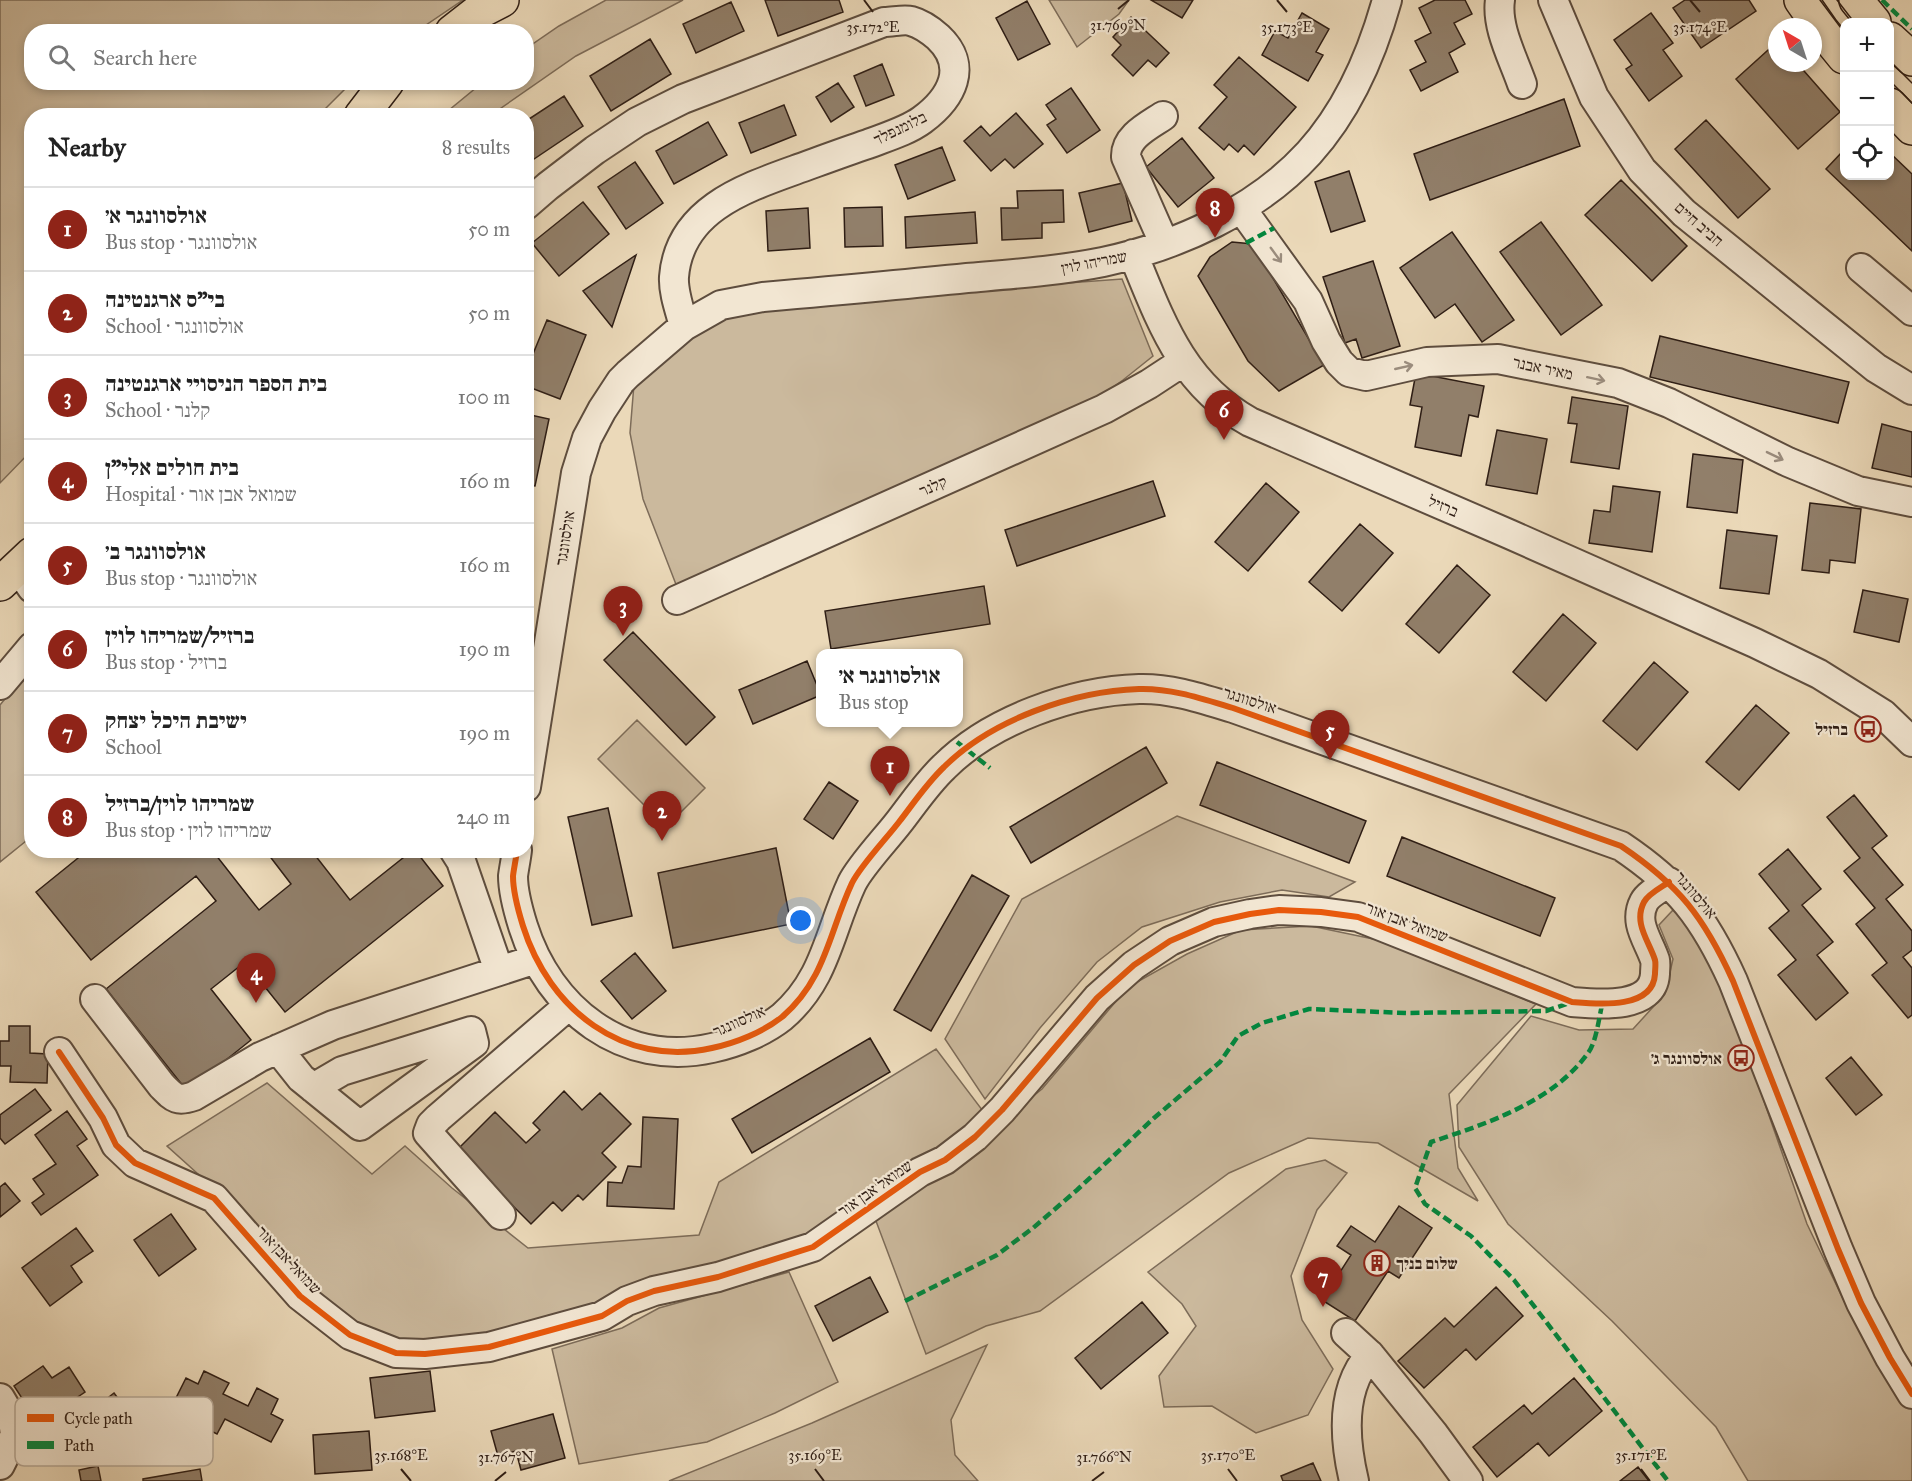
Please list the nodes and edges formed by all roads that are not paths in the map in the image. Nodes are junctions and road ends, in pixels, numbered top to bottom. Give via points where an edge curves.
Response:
1 (502, 0) edge
2 (1387, 0) edge
3 (1500, 0) edge
4 (1553, 0) edge
5 (1801, 0) edge
6 (1856, 0) edge
7 (1871, 18) edge
8 (462, 24) edge
9 (1894, 43) edge
10 (1840, 51) edge
11 (1912, 59) edge
12 (1522, 84) dead end
13 (381, 90) edge
14 (367, 108) edge
15 (1894, 109) edge
16 (1163, 116) dead end
17 (1912, 128) edge
18 (534, 198) edge
19 (1241, 208) junction
20 (1164, 243) junction
21 (1133, 254) junction
22 (1861, 268) dead end
23 (1912, 311) edge
24 (684, 326) junction
25 (1184, 361) junction
26 (1912, 390) edge
27 (1912, 502) edge
28 (677, 600) dead end
29 (24, 656) edge
30 (0, 685) edge
31 (534, 734) edge
32 (1912, 742) edge
33 (458, 858) edge
34 (516, 858) edge
35 (1669, 882) junction
36 (536, 959) junction
37 (500, 971) junction
38 (95, 999) dead end
39 (568, 1006) junction
40 (278, 1049) junction
41 (59, 1053) dead end
42 (314, 1088) junction
43 (501, 1215) dead end
44 (1346, 1334) dead end
45 (1370, 1355) junction
46 (1912, 1394) edge
47 (0, 1398) edge
48 (0, 1464) edge
49 (1354, 1481) edge
50 (1468, 1481) edge

1 - 8 main road
2 - 19 street, שמריהו לוין via 1358,78 1333,122 1284,177
3 - 12 street via 1500,22
4 - 26 street, חביב חיים via 1594,98 1642,170 1693,221 1876,368
5 - 10 main road
6 - 7 main road
9 - 11 main road
13 - 14 main road
15 - 17 main road
16 - 20 street via 1132,139 1126,157
18 - 24 street, בלומנפלד via 637,122 683,99 884,22 909,20 929,28 947,45 956,64 952,84 940,105 920,122 756,184 705,214 677,254 673,279
19 - 20 street, שמריהו לוין
19 -> 27 street, מאיר אבנר via 1308,302 1326,341 1349,372 1366,376 1427,362 1498,359 1618,383 1858,491
20 - 21 street, שמריהו לוין
21 - 24 street, שמריהו לוין via 1062,269 763,297 721,305
21 - 25 street, ברזיל via 1163,327
22 - 23 street
24 - 31 street, אולסוונגר via 621,381 587,438 576,473
25 - 28 street, קלנר via 1104,409
25 - 32 street, ברזיל via 1230,411 1250,422 1809,669 1883,714
29 - 30 street
33 - 37 street
34 - 36 street, אולסוונגר via 513,876 517,907
35 - 39 street, אולסוונגר via 1621,846 1233,708 1179,693 1140,688 1051,705 1005,724 972,743 944,766 853,881 822,964 802,994 781,1017 758,1032 694,1052 663,1051 628,1044 597,1028
35 - 41 street, שמואל אבן אור via 1644,900 1640,917 1656,962 1655,983 1644,995 1602,1005 1572,1002 1358,917 1279,910 1214,922 1170,941 1134,965 1097,998 975,1137 813,1247 654,1291 602,1316 489,1347 425,1354 396,1353 350,1335 300,1296 214,1198 135,1163 116,1145 103,1118
35 - 46 street, אולסוונגר via 1716,943 1861,1303
36 - 37 street
36 - 39 street, אולסוונגר
37 - 40 street via 333,1024
38 - 40 street via 162,1086 173,1097 183,1100
39 - 43 street via 438,1118 428,1133
40 - 42 street
42 - 42 street via 360,1126 474,1043 471,1031 342,1071
44 - 45 street
45 - 49 street via 1351,1389 1346,1428
45 - 50 street
47 - 48 street via 13,1420 15,1435

